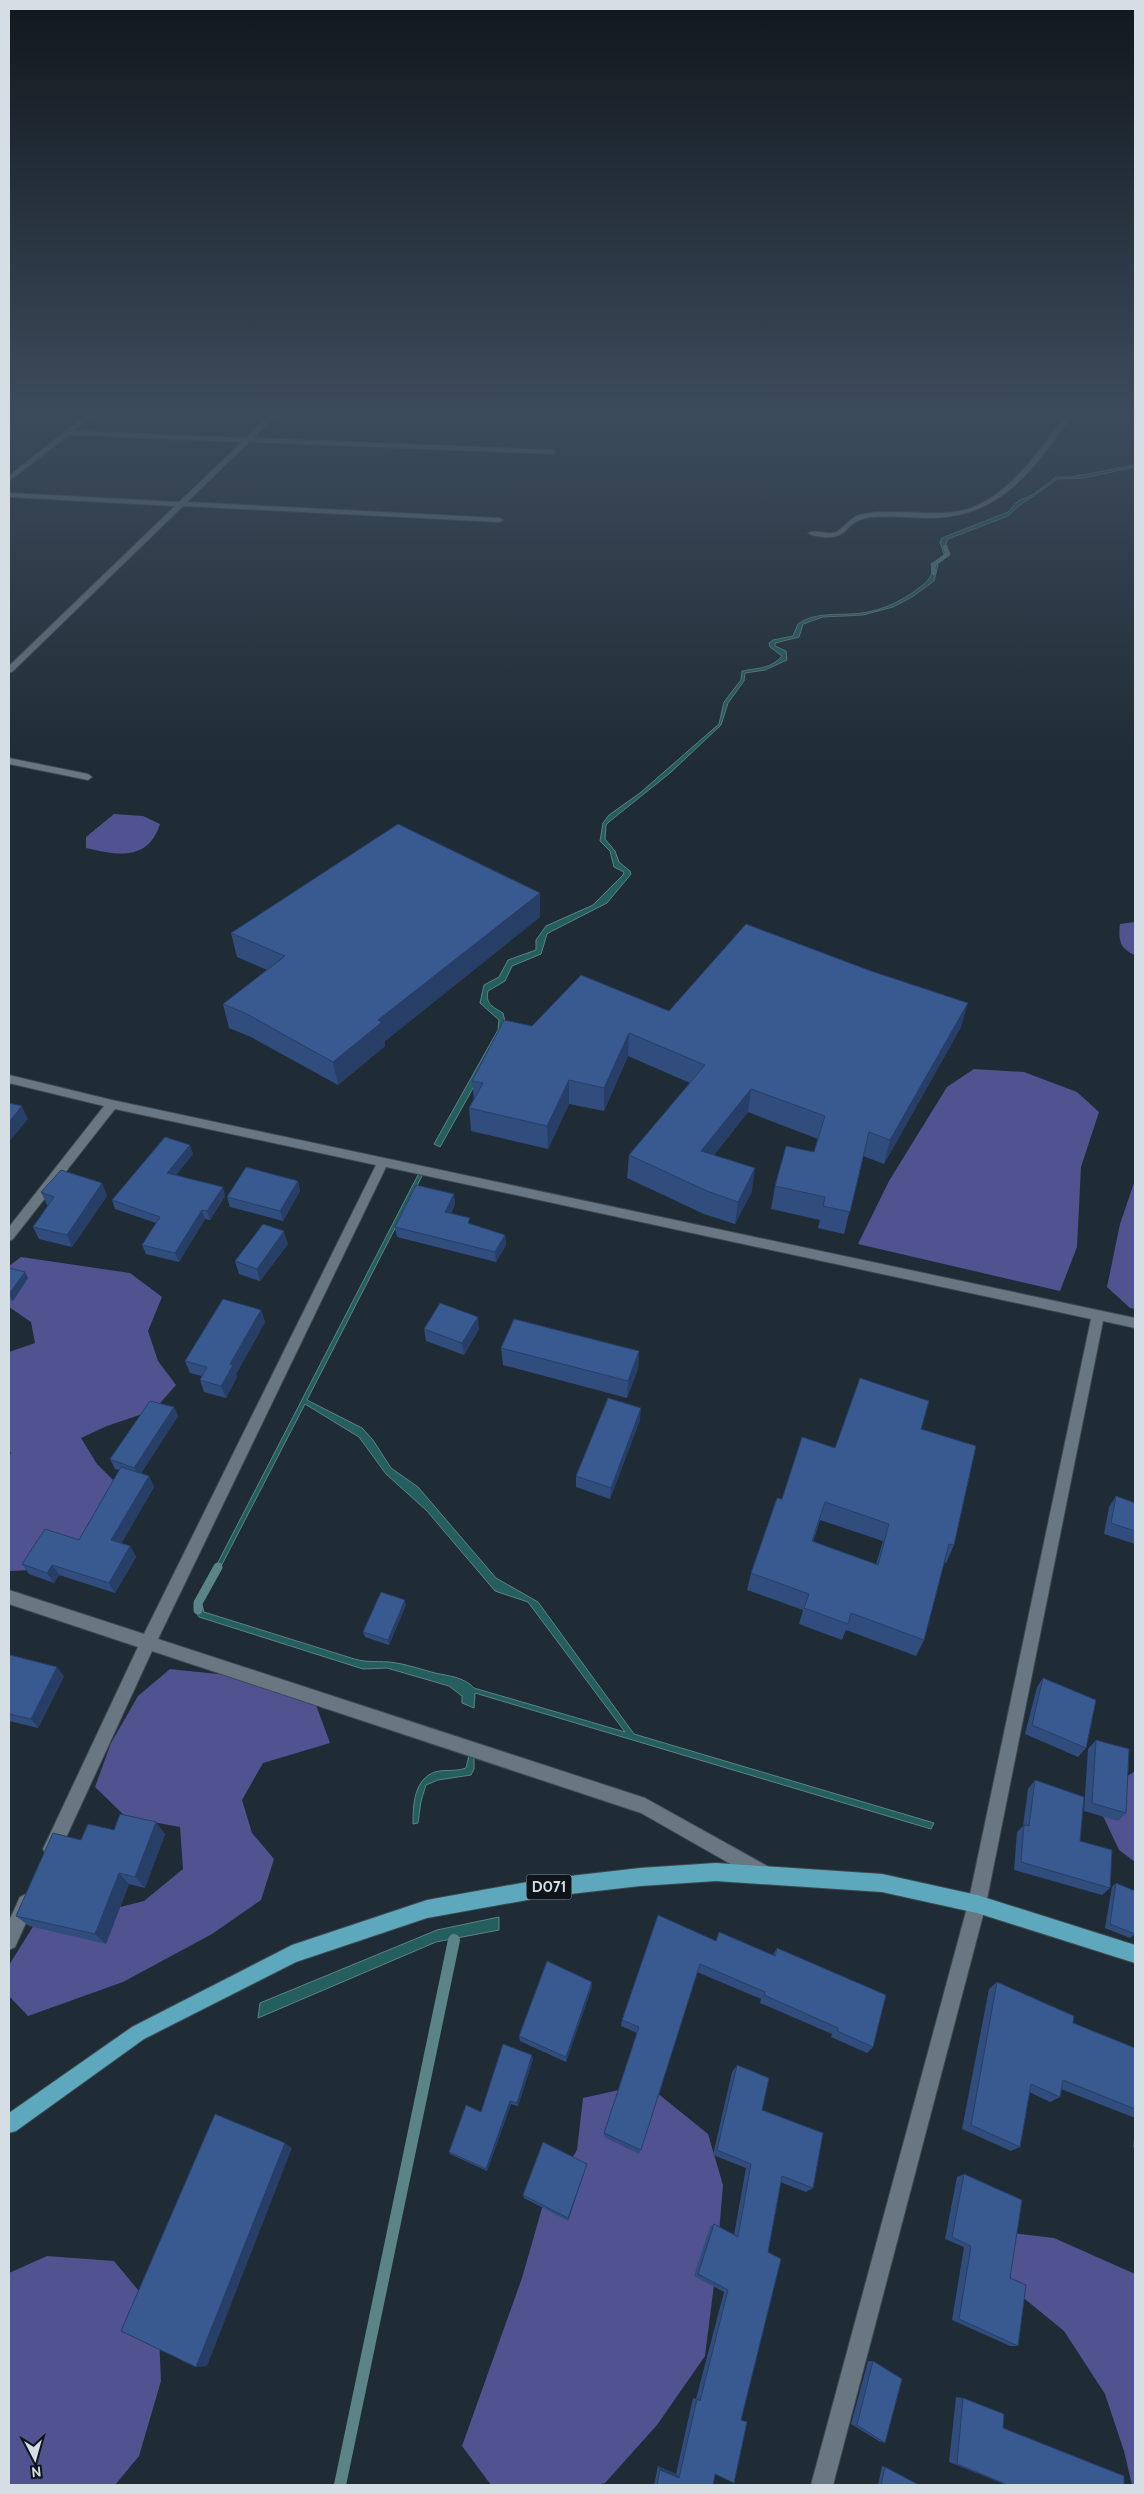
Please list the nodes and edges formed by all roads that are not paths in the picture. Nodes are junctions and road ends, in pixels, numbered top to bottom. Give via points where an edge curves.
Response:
1 (153, 532) edge
2 (843, 532) edge
3 (812, 533) dead end
4 (9, 670) edge
5 (9, 761) edge
6 (88, 777) dead end
7 (9, 1079) edge
8 (112, 1104) junction
9 (383, 1162) junction
10 (9, 1236) edge
11 (1098, 1315) junction
12 (1135, 1322) edge
13 (9, 1596) edge
14 (148, 1643) junction
15 (47, 1859) edge
16 (765, 1874) junction
17 (34, 1886) edge
18 (977, 1904) junction
19 (9, 1941) edge
20 (1135, 1954) edge
21 (9, 2124) edge
22 (822, 2485) edge

1 - 4 street
2 - 3 street via 836,536
5 - 6 street
7 - 8 street
8 - 9 street
8 - 10 street
9 - 11 street
9 - 14 street
11 - 12 street
11 - 18 street
13 - 14 street
14 - 15 street
14 - 16 street via 645,1806
16 - 18 main road, D071 via 882,1883
16 - 21 main road, D071 via 716,1872 640,1877 544,1888 427,1909 292,1954 138,2032
17 - 19 street
18 - 20 main road, D071
18 - 22 street

